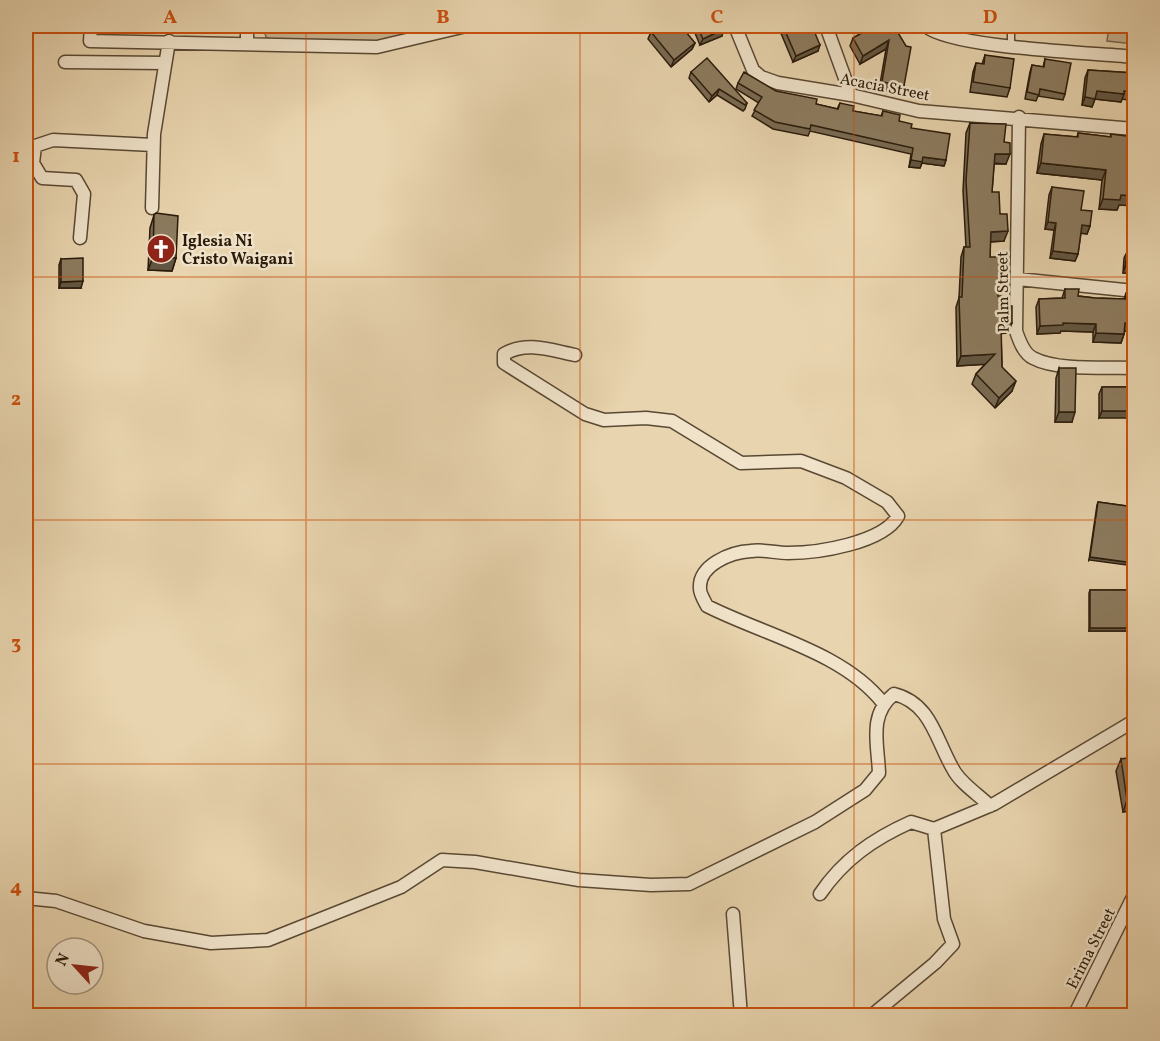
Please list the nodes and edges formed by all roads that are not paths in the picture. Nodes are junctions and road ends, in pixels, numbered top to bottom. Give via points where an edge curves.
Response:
1 (91, 26) edge
2 (247, 26) edge
3 (466, 26) edge
4 (735, 26) edge
5 (826, 26) edge
6 (926, 26) edge
7 (1011, 26) edge
8 (169, 41) junction
9 (247, 42) junction
10 (1011, 46) junction
11 (1134, 57) edge
12 (65, 62) dead end
13 (165, 63) junction
14 (851, 95) junction
15 (1019, 117) junction
16 (1134, 129) edge
17 (153, 145) junction
18 (152, 208) dead end
19 (80, 238) dead end
20 (1018, 279) junction
21 (1134, 291) edge
22 (575, 355) dead end
23 (1134, 368) edge
24 (883, 703) junction
25 (1134, 721) edge
26 (990, 806) junction
27 (934, 829) junction
28 (820, 894) dead end
29 (1134, 895) edge
30 (26, 898) edge
31 (733, 914) dead end
32 (741, 1016) edge
33 (871, 1016) edge
34 (1074, 1016) edge

1 - 8 street via 90,41
2 - 9 street
3 - 9 street via 377,46 268,46
4 - 14 street, Acacia Street via 753,70 761,77
5 - 14 street
6 - 10 street via 949,36
7 - 10 lane
8 - 9 street
8 - 13 street
10 - 11 street
12 - 13 street
13 - 17 street
14 - 15 street, Acacia Street via 919,111
15 - 16 street, Acacia Street
15 - 20 street, Palm Street
17 - 18 street
17 - 19 street via 53,140 35,146 33,163 42,178 76,180 84,194
20 - 21 street
20 - 23 street, Palm Street via 1016,331 1031,358 1050,364
22 - 24 street via 517,347 504,354 504,363 585,414 604,420 672,421 741,463 801,461 846,478 887,502 898,516 892,526 860,541 816,551 750,550 714,562 704,575 700,590 707,606 801,646 868,683
24 - 26 street via 894,694 909,698 937,733 954,771
24 - 30 street via 876,717 879,773 865,790 815,822 689,884 579,880 441,860 401,887 268,940 211,943 144,932 56,901
25 - 26 street
26 - 27 street
27 - 28 street via 911,822 886,833 851,856
27 - 33 street via 944,919 953,944
29 - 34 street, Erima Street
31 - 32 street

